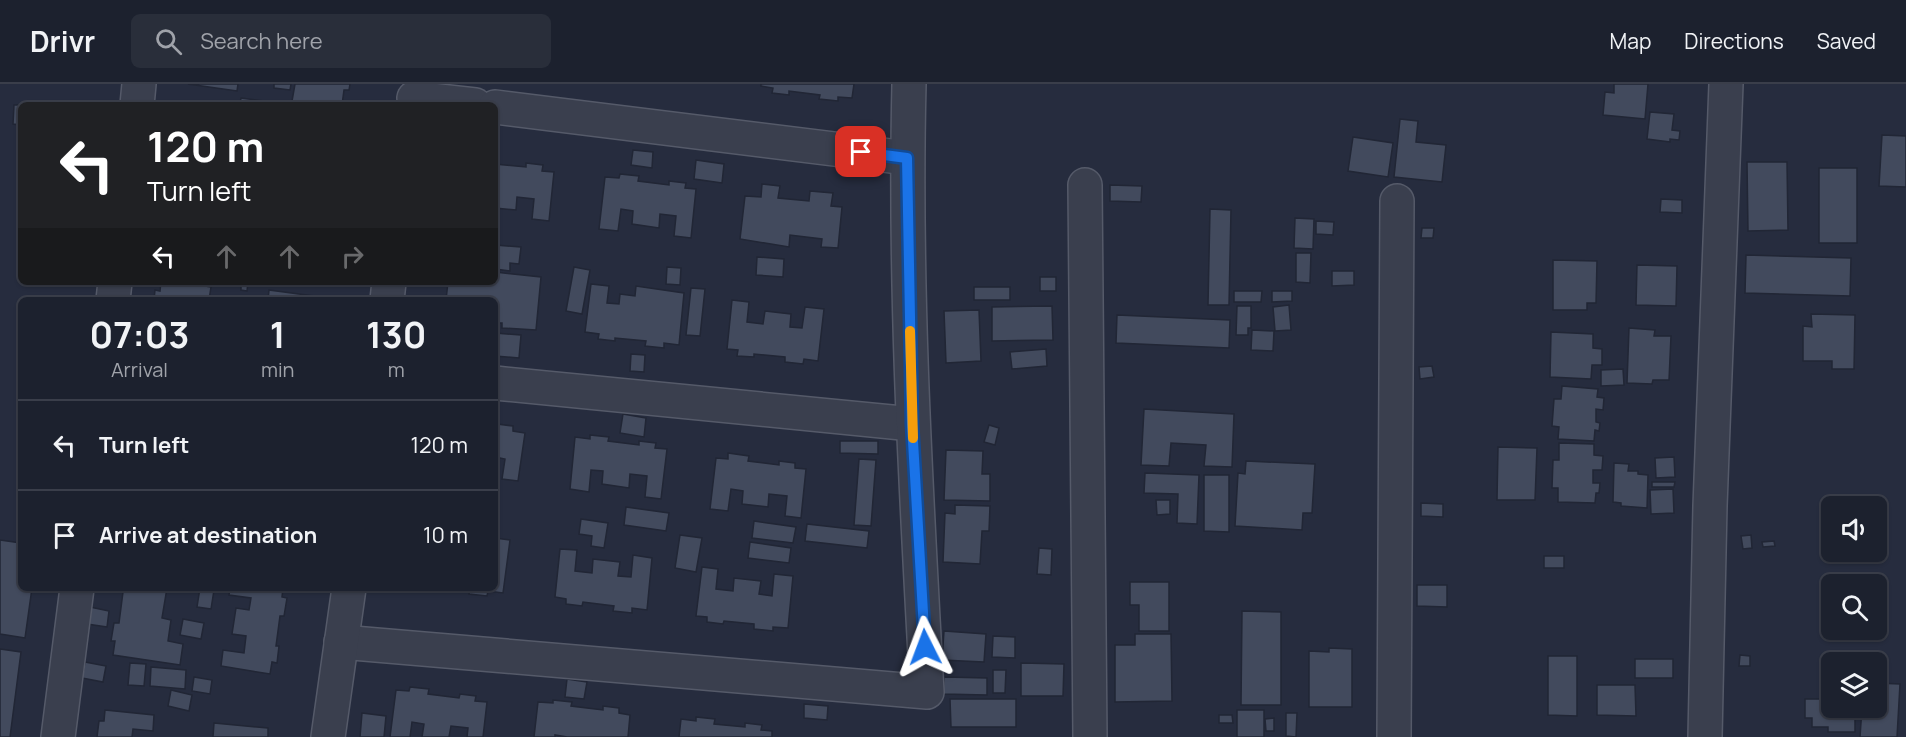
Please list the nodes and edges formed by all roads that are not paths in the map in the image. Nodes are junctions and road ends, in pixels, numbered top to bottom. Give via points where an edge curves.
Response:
1 (139, 84) edge
2 (909, 84) edge
3 (1726, 84) edge
4 (415, 96) edge
5 (137, 102) edge
6 (455, 102) edge
7 (498, 107) edge
8 (907, 158) junction
9 (1085, 185) dead end
10 (1397, 201) dead end
11 (498, 383) edge
12 (912, 424) junction
13 (77, 591) edge
14 (349, 591) edge
15 (341, 642) junction
16 (58, 737) edge
17 (328, 737) edge
18 (1090, 737) edge
19 (1394, 737) edge
20 (1705, 737) edge

1 - 5 street
2 - 8 street
3 - 20 street
4 - 6 street
7 - 8 street
8 - 12 street
9 - 18 street
10 - 19 street
11 - 12 street
12 - 15 street via 927,692
13 - 16 street
14 - 15 street
15 - 17 street

